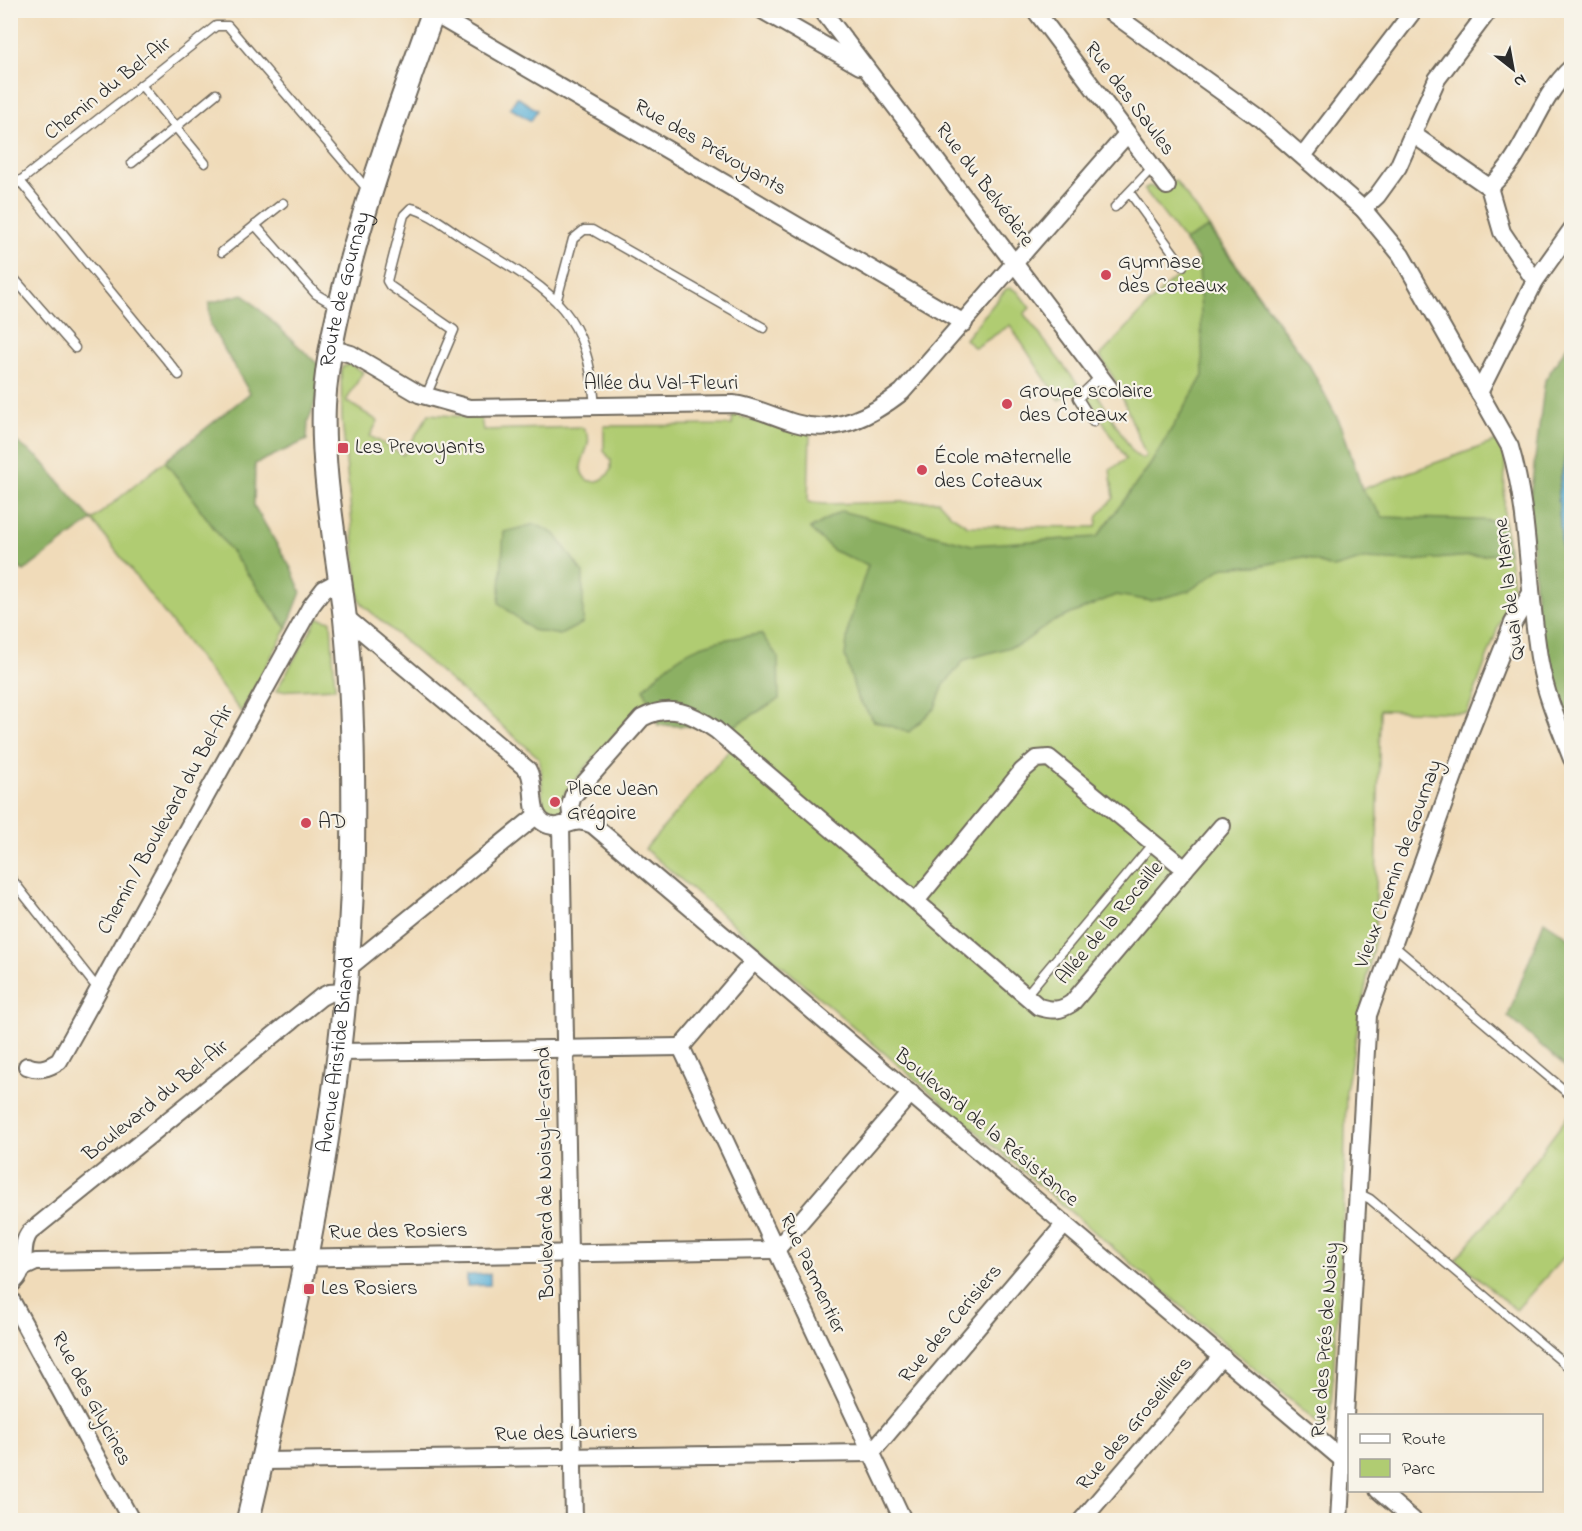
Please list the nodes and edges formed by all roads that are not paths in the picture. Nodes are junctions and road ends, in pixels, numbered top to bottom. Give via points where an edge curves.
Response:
1 (762, 10) edge
2 (822, 10) edge
3 (1035, 10) edge
4 (1108, 10) edge
5 (1414, 10) edge
6 (1489, 10) edge
7 (433, 12) edge
8 (1572, 67) edge
9 (866, 69) junction
10 (141, 85) junction
11 (216, 94) dead end
12 (176, 127) junction
13 (1127, 134) junction
14 (1414, 135) junction
15 (1303, 156) junction
16 (132, 163) dead end
17 (205, 164) dead end
18 (1152, 168) junction
19 (21, 181) junction
20 (1167, 186) dead end
21 (1489, 187) junction
22 (10, 189) edge
23 (370, 192) junction
24 (1130, 193) junction
25 (283, 203) dead end
26 (1115, 207) dead end
27 (1363, 209) junction
28 (255, 225) junction
29 (1572, 229) edge
30 (222, 252) dead end
31 (1015, 263) junction
32 (1183, 266) dead end
33 (10, 274) edge
34 (1534, 280) junction
35 (557, 299) junction
36 (339, 307) junction
37 (964, 323) junction
38 (764, 328) dead end
39 (75, 348) dead end
40 (330, 348) junction
41 (179, 375) dead end
42 (1105, 382) joint
43 (1479, 393) junction
44 (426, 396) junction
45 (595, 406) junction
46 (1093, 422) dead end
47 (339, 581) junction
48 (1531, 593) junction
49 (344, 616) junction
50 (1572, 759) edge
51 (537, 815) junction
52 (567, 823) junction
53 (1222, 826) dead end
54 (1153, 843) junction
55 (1185, 869) junction
56 (10, 877) edge
57 (916, 901) junction
58 (1394, 946) junction
59 (754, 961) junction
60 (347, 969) junction
61 (98, 989) junction
62 (345, 992) junction
63 (1026, 995) junction
64 (681, 1047) junction
65 (567, 1050) junction
66 (340, 1052) junction
67 (27, 1066) dead end
68 (911, 1093) junction
69 (1570, 1095) edge
70 (1359, 1161) joint
71 (1358, 1193) junction
72 (1065, 1224) junction
73 (776, 1250) junction
74 (570, 1252) junction
75 (305, 1256) junction
76 (23, 1268) junction
77 (10, 1285) edge
78 (10, 1298) edge
79 (1222, 1356) junction
80 (1572, 1370) edge
81 (1348, 1414) edge
82 (1348, 1418) edge
83 (871, 1453) junction
84 (573, 1456) junction
85 (262, 1461) junction
86 (1346, 1463) edge
87 (1379, 1492) edge
88 (131, 1521) edge
89 (248, 1521) edge
90 (574, 1521) edge
91 (903, 1521) edge
92 (1082, 1521) edge
93 (1339, 1521) edge
94 (1413, 1521) edge

1 - 9 street
2 - 9 street, Rue du Belvédère
3 - 13 street, Rue des Saules
4 - 15 street, Quai de la Marne via 1257,117
5 - 15 street
6 - 14 street via 1437,79
7 - 23 street, Route de Gournay
7 - 37 street, Rue des Prévoyants
8 - 21 street via 1545,99 1504,174
9 - 31 street, Rue du Belvédère
10 - 12 lane
10 - 19 lane, Chemin du Bel-Air
10 - 23 lane, Chemin du Bel-Air via 216,26 228,26
11 - 12 lane
12 - 16 lane
12 - 17 lane
13 - 18 street, Rue des Saules
13 - 31 street, Allée du Val-Fleuri
14 - 21 street
14 - 27 street via 1398,167
15 - 27 street, Quai de la Marne
18 - 20 street, Rue des Saules
18 - 24 lane
19 - 22 lane, Chemin du Bel-Air
19 - 41 lane
21 - 34 street via 1502,232
23 - 36 street, Route de Gournay
24 - 26 lane
24 - 32 lane
25 - 28 lane
27 - 43 street, Quai de la Marne via 1401,255
28 - 30 lane
28 - 36 lane via 315,294
29 - 34 street
31 - 37 street, Allée du Val-Fleuri
31 - 42 street, Rue du Belvédère
33 - 39 lane
34 - 43 street
35 - 38 lane via 573,239 584,230 592,230
35 - 44 lane via 415,209 406,211 387,281 454,330
35 - 45 lane via 585,346
36 - 40 street, Route de Gournay
37 - 45 street, Allée du Val-Fleuri via 902,392 874,412 843,424 810,426 734,404
40 - 44 street, Allée du Val-Fleuri via 351,354
40 - 47 street, Route de Gournay via 324,443
42 - 46 lane via 1078,398
43 - 48 street, Quai de la Marne via 1510,447 1522,498
44 - 45 street, Allée du Val-Fleuri via 486,410
47 - 49 street, Avenue Aristide Briand
47 - 61 street, Chemin / Boulevard du Bel-Air via 324,589 311,606
48 - 50 street, Quai de la Marne via 1541,665
48 - 58 street, Vieux Chemin de Gournay via 1513,623 1470,731
49 - 51 street via 528,770 533,778
49 - 60 street, Avenue Aristide Briand via 353,850
51 - 52 street via 546,824
51 - 60 street
52 - 57 street, Allée de la Rocaille via 573,796 642,718 655,711 676,710 694,715 716,730
52 - 59 street, Boulevard de la Résistance via 579,820 592,825
52 - 65 street, Boulevard de Noisy-le-Grand
53 - 55 street
54 - 55 street, Allée de la Rocaille
54 - 57 street, Allée de la Rocaille via 1049,759 1036,759
54 - 63 lane
55 - 63 street, Allée de la Rocaille via 1072,1003 1052,1011
56 - 61 lane
57 - 63 street, Allée de la Rocaille
58 - 69 lane
58 - 70 street, Vieux Chemin de Gournay via 1368,1015
59 - 64 street
59 - 68 street, Boulevard de la Résistance
60 - 62 street, Avenue Aristide Briand
61 - 67 street, Chemin / Boulevard du Bel-Air via 59,1061 46,1068
62 - 66 street, Avenue Aristide Briand
62 - 76 street, Boulevard du Bel-Air via 321,997 30,1232
64 - 65 street
64 - 73 street, Rue Parmentier
65 - 66 street
65 - 74 street, Boulevard de Noisy-le-Grand
66 - 75 street, Avenue Aristide Briand
68 - 72 street, Boulevard de la Résistance
68 - 73 street
70 - 71 street, Rue des Prés de Noisy
71 - 80 lane via 1370,1199
71 - 81 street, Rue des Prés de Noisy
72 - 79 street, Boulevard de la Résistance
72 - 83 street, Rue des Cerisiers
73 - 74 street, Rue des Rosiers
73 - 83 street, Rue Parmentier
74 - 75 street, Rue des Rosiers
74 - 84 street, Boulevard de Noisy-le-Grand
75 - 76 street, Rue des Rosiers via 36,1262
75 - 85 street, Avenue Aristide Briand
76 - 77 street
78 - 88 street, Rue des Glycines
79 - 86 street, Boulevard de la Résistance
79 - 92 street, Rue des Groseilliers
82 - 86 street, Rue des Prés de Noisy
83 - 84 street, Rue des Lauriers
83 - 91 street, Rue Parmentier
84 - 85 street, Rue des Lauriers
84 - 90 street, Boulevard de Noisy-le-Grand
85 - 89 street, Avenue Aristide Briand
86 - 93 street, Rue des Prés de Noisy
87 - 94 street

